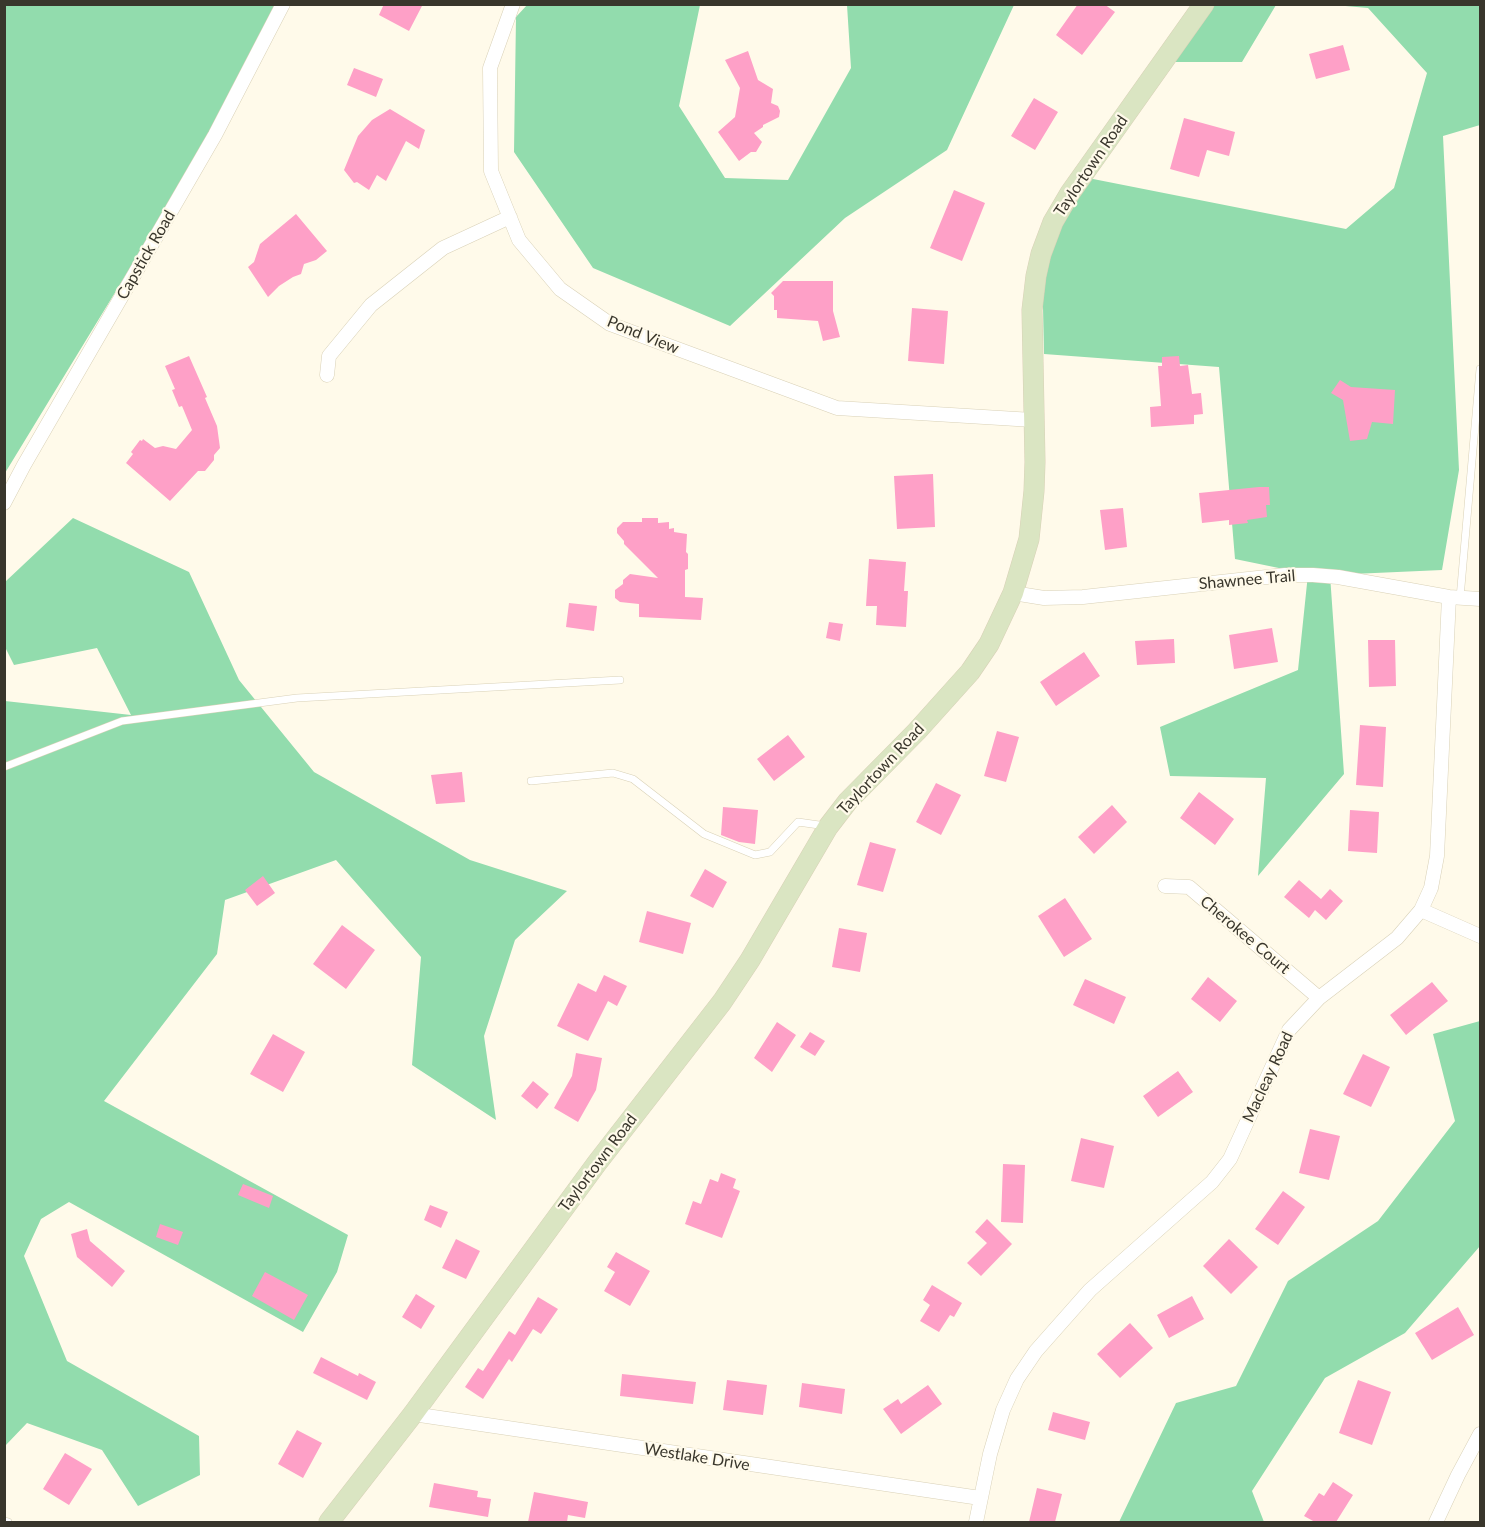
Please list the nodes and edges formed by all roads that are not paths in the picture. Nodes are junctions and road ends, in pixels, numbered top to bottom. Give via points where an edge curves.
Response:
1 (283, 4) edge
2 (513, 4) edge
3 (1204, 4) edge
4 (510, 217) junction
5 (1480, 369) edge
6 (327, 375) dead end
7 (1033, 420) junction
8 (4, 503) edge
9 (1013, 593) junction
10 (1455, 597) junction
11 (1480, 599) edge
12 (620, 680) dead end
13 (4, 767) edge
14 (531, 781) dead end
15 (828, 827) junction
16 (1165, 886) dead end
17 (1422, 910) junction
18 (1480, 936) edge
19 (1319, 998) junction
20 (413, 1414) junction
21 (1480, 1434) edge
22 (980, 1498) junction
23 (329, 1522) edge
24 (976, 1522) edge
25 (1436, 1522) edge

1 - 8 street, Capstick Road via 215,135
2 - 4 street, Pond View via 490,68 491,171
3 - 7 street, Taylortown Road via 1053,222 1041,254 1032,310
4 - 6 street via 442,248 371,305 329,356
4 - 7 street, Pond View via 519,240 560,289 610,324 837,408
5 - 10 lane
7 - 9 street, Taylortown Road via 1031,522
9 - 10 street, Shawnee Trail via 1044,598 1083,597 1313,575
9 - 15 street, Taylortown Road via 989,644 970,672
10 - 11 street, Shawnee Trail
10 - 17 street, Macleay Road via 1437,856
12 - 13 lane via 297,698 122,721
14 - 15 lane via 613,773 633,779 704,834 755,855 770,852 798,822
15 - 20 street, Taylortown Road via 722,1002 597,1163
16 - 19 street, Cherokee Court via 1189,887
17 - 18 street
17 - 19 street, Macleay Road via 1390,944
19 - 22 street, Macleay Road via 1289,1030 1222,1171 1090,1290 1036,1351 1017,1379 1003,1410
20 - 22 street, Westlake Drive
20 - 23 street, Taylortown Road
21 - 25 street
22 - 24 street, Macleay Road

